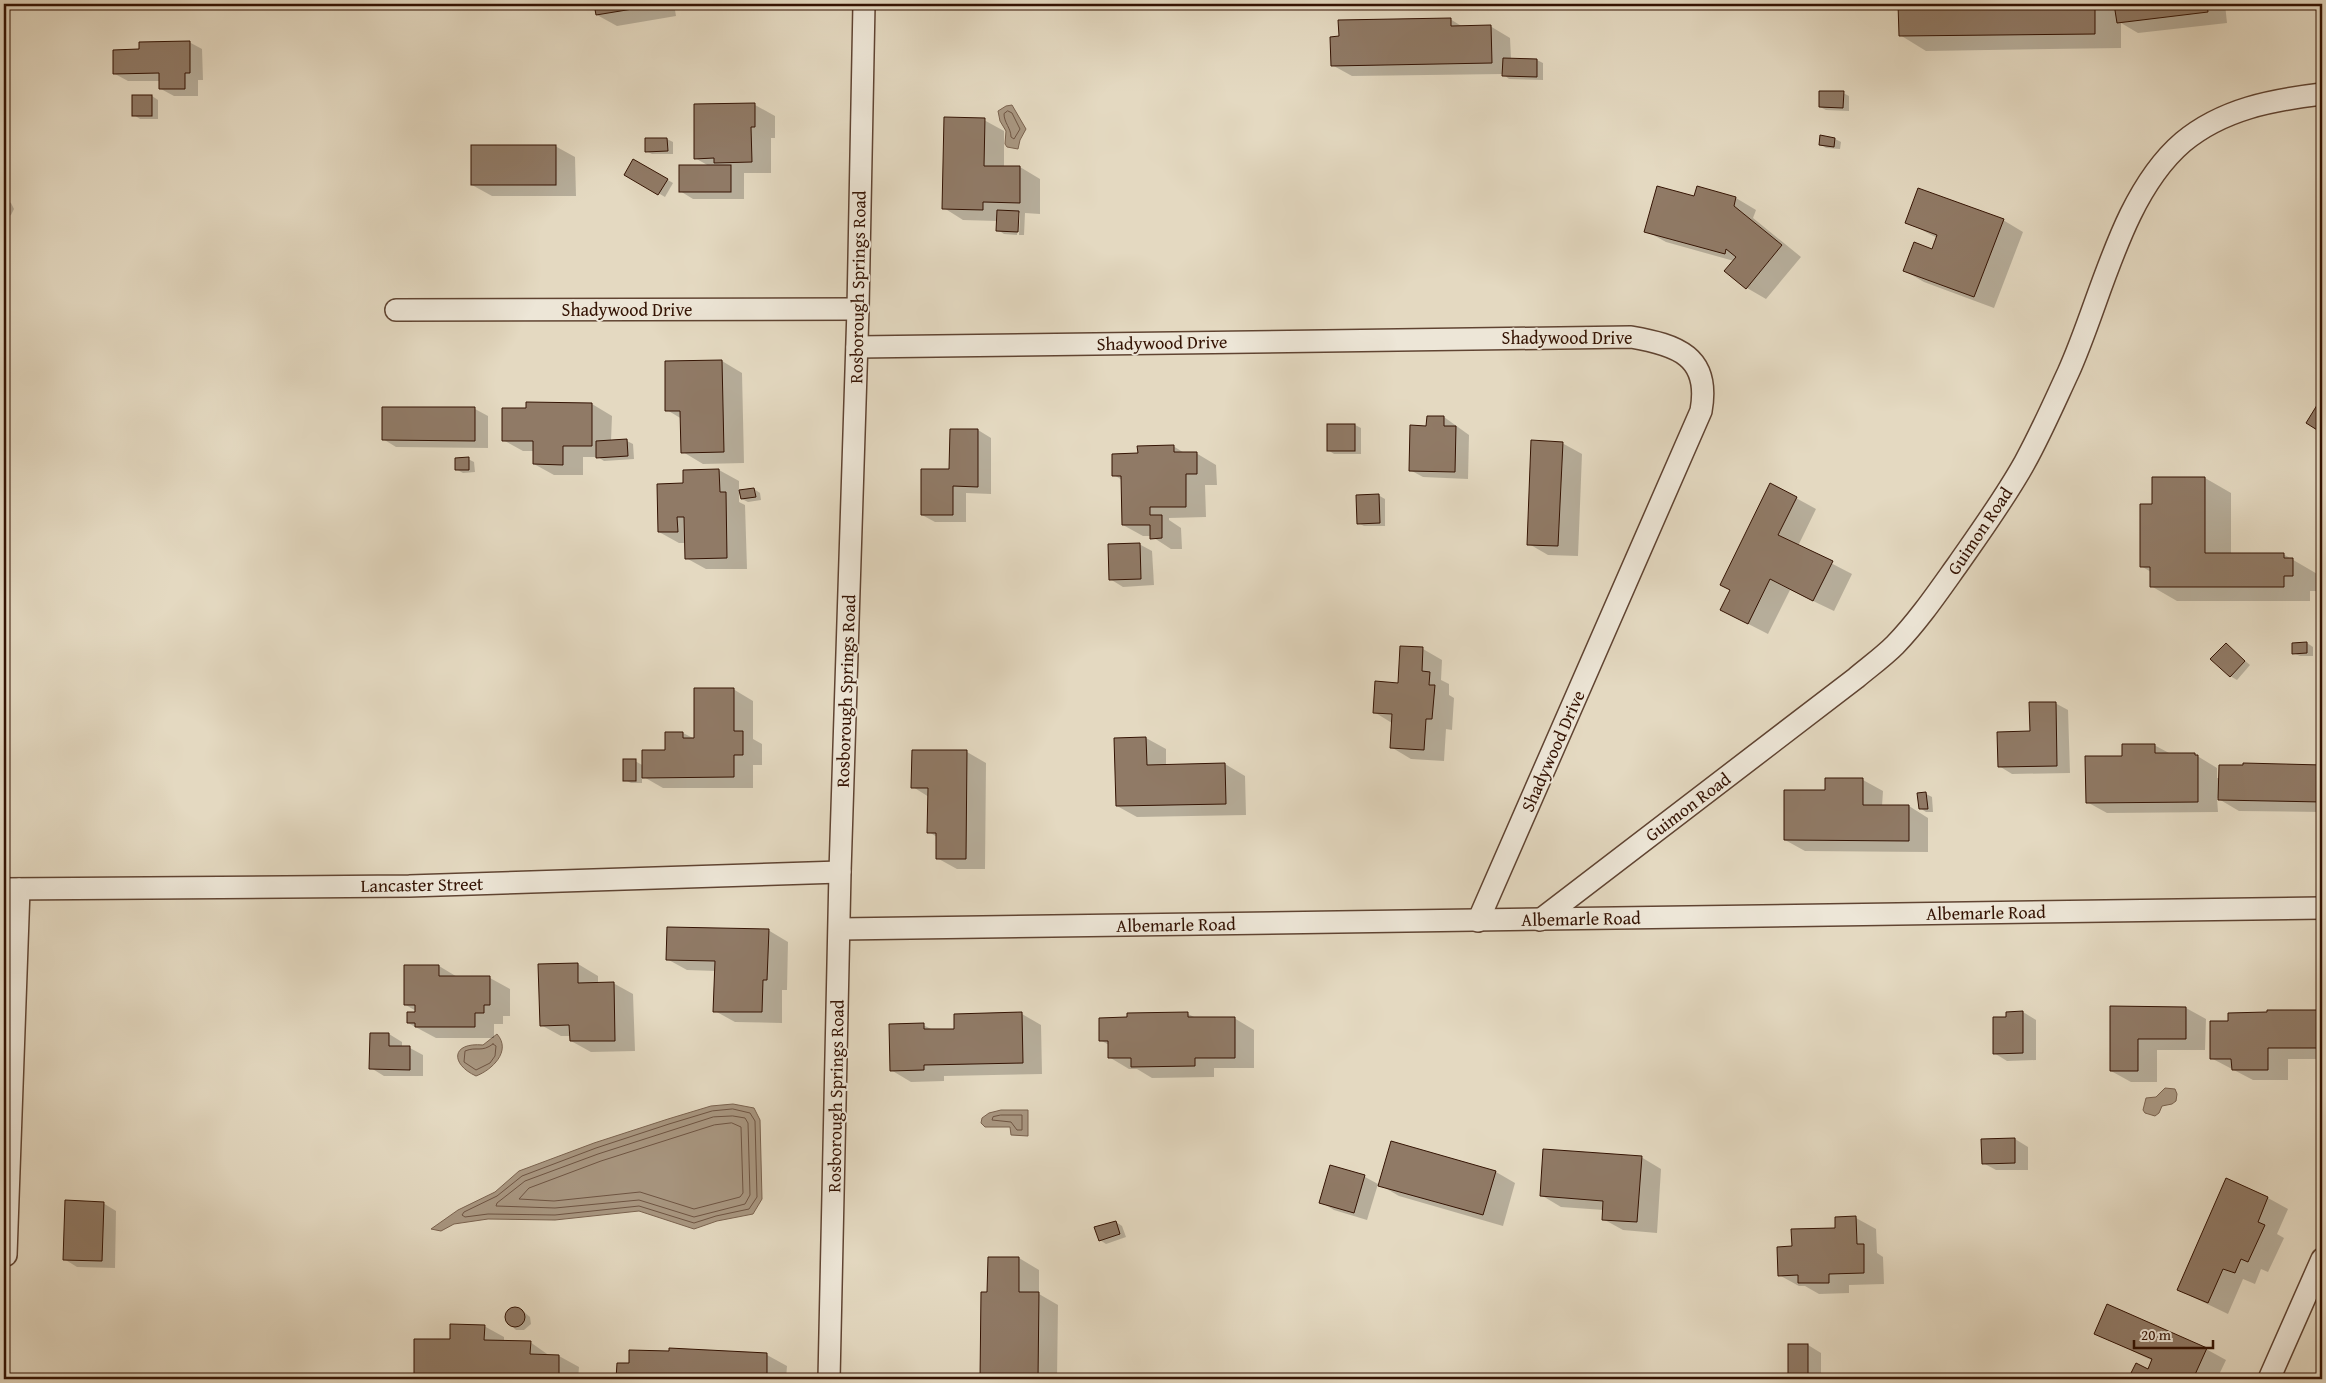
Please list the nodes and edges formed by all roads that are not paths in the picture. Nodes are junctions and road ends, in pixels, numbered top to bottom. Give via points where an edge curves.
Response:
1 (864, 4) edge
2 (2322, 94) edge
3 (858, 309) junction
4 (396, 310) dead end
5 (857, 347) junction
6 (840, 872) junction
7 (11, 889) edge
8 (2322, 908) edge
9 (1540, 920) junction
10 (1478, 921) junction
11 (840, 930) junction
12 (6, 1255) dead end
13 (2322, 1259) edge
14 (829, 1379) edge
15 (2269, 1379) edge

1 - 3 street, Rosborough Springs Road
2 - 9 street, Guimon Road via 2274,101 2222,117 2182,143 2149,182 2125,227 2069,371 2025,462 1935,597 1895,645
3 - 4 street, Shadywood Drive
3 - 5 street, Rosborough Springs Road
5 - 6 street, Rosborough Springs Road
5 - 10 street, Shadywood Drive via 1631,336 1676,348 1692,361 1700,375 1704,395 1701,411
6 - 7 street, Lancaster Street via 409,886
6 - 11 street, Rosborough Springs Road
7 - 12 street
8 - 9 street, Albemarle Road
9 - 10 street, Albemarle Road
10 - 11 street, Albemarle Road
11 - 14 street, Rosborough Springs Road
13 - 15 street

